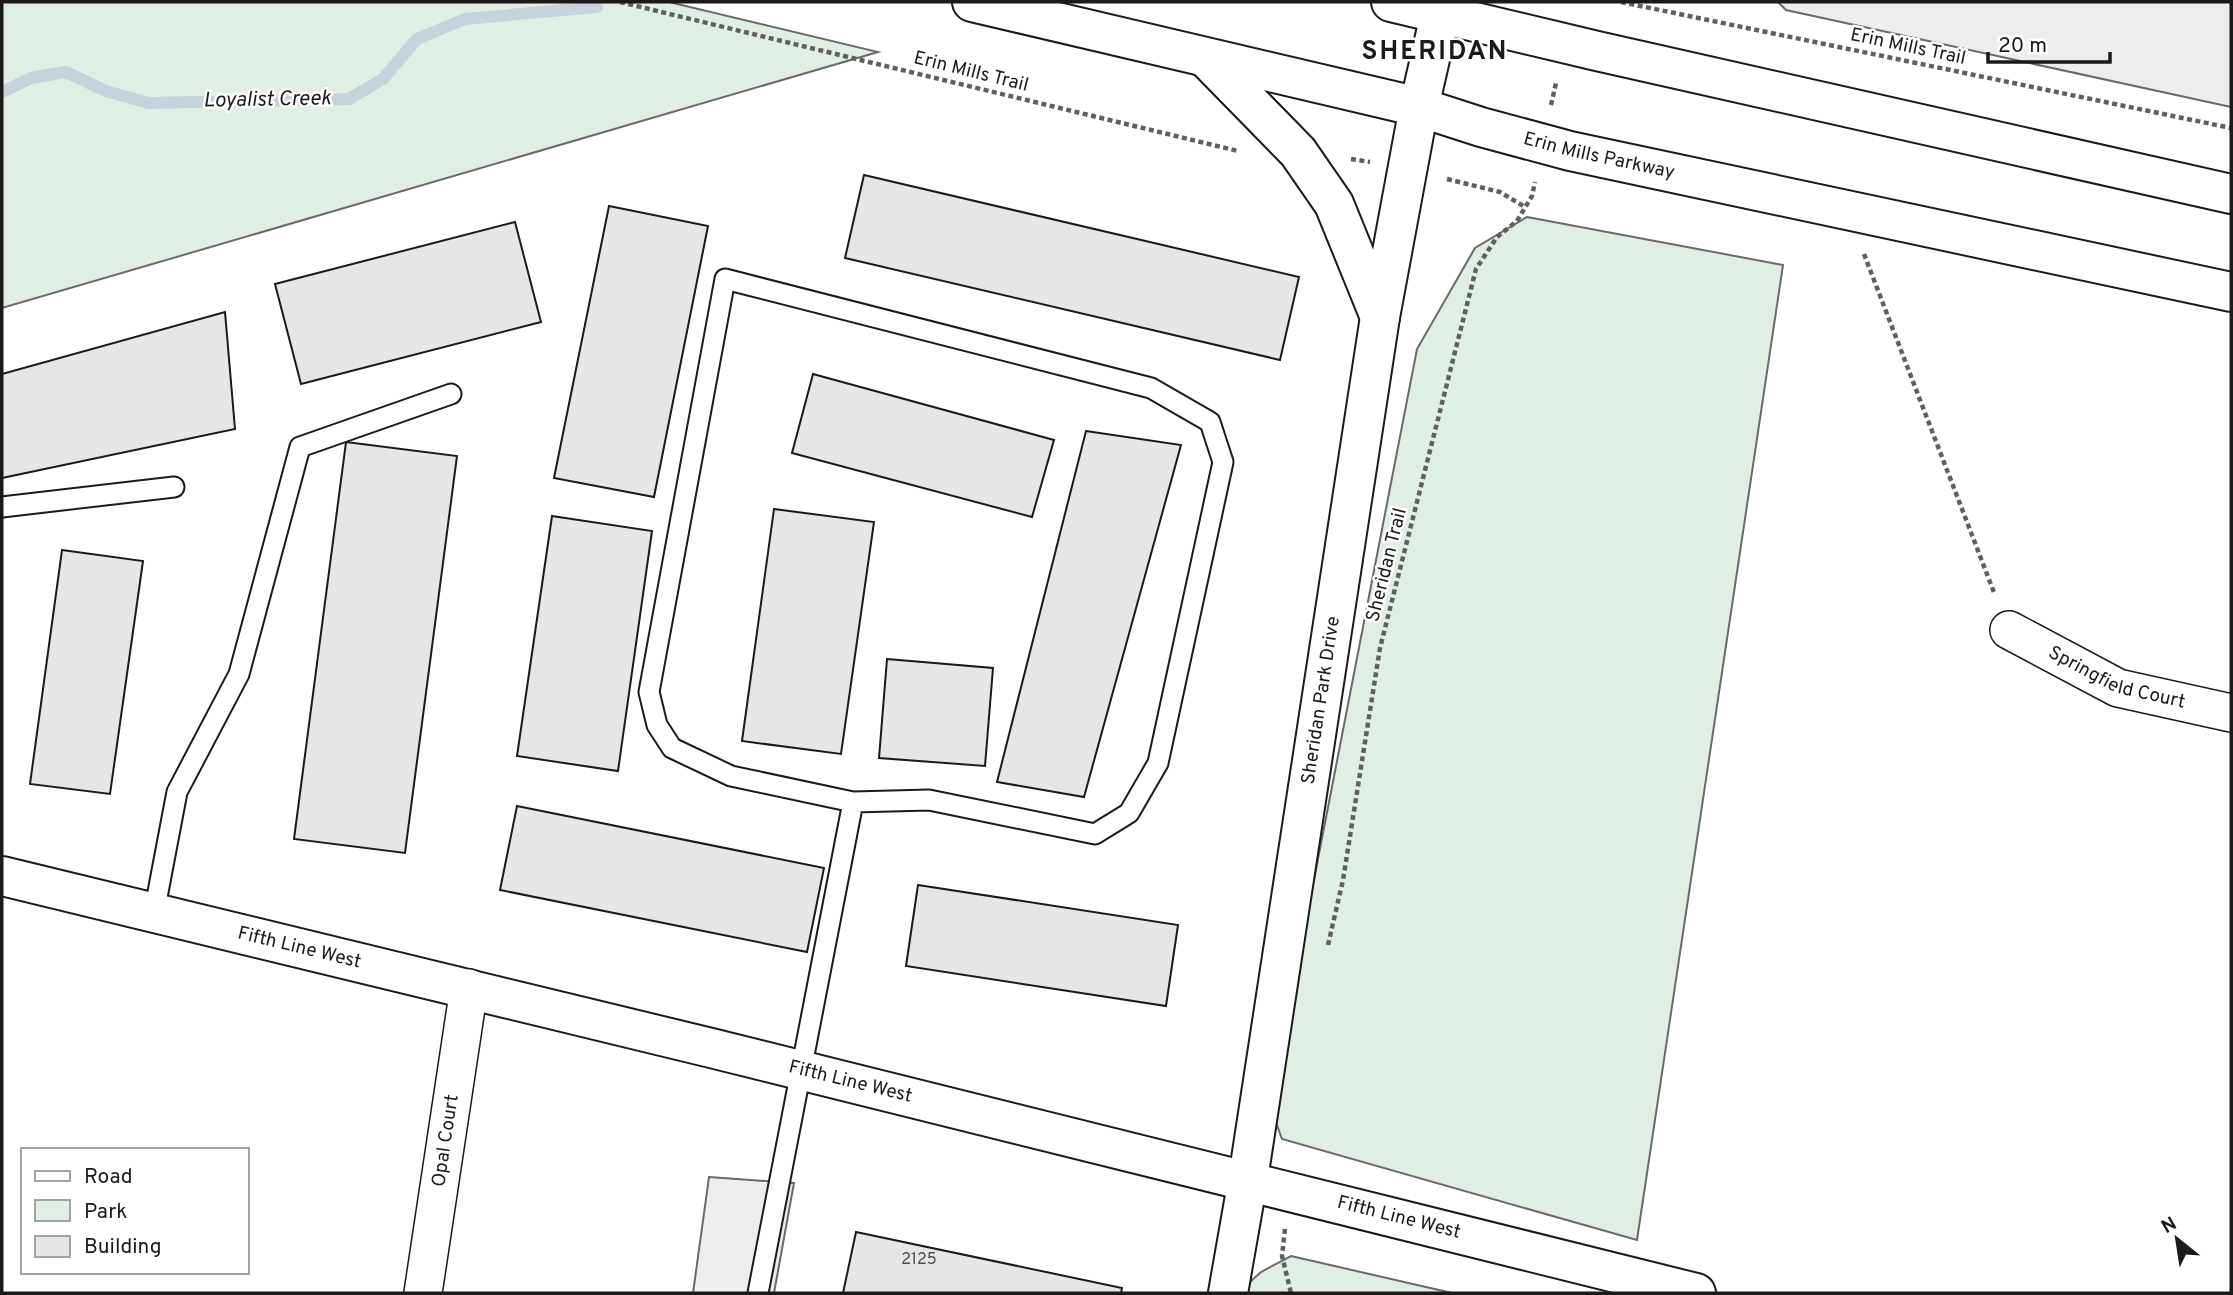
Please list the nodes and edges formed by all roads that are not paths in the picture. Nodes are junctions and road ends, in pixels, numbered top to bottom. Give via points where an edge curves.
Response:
1 (972, 2) edge
2 (1391, 2) edge
3 (1441, 7) edge
4 (1207, 59) junction
5 (1419, 107) junction
6 (2231, 194) edge
7 (2231, 292) edge
8 (1380, 317) junction
9 (451, 394) dead end
10 (174, 487) dead end
11 (2, 508) edge
12 (2009, 630) road end
13 (2231, 713) edge
14 (853, 802) junction
15 (2, 876) edge
16 (155, 913) junction
17 (469, 988) junction
18 (802, 1069) junction
19 (1248, 1179) junction
20 (423, 1293) edge
21 (758, 1293) edge
22 (1228, 1293) edge
23 (1696, 1293) edge

1 - 4 street, Erin Mills Parkway
2 - 3 street
3 - 5 street, Sheridan Park Drive
3 - 6 street via 1564,43
4 - 5 street, Erin Mills Parkway
4 - 8 street via 1298,152 1334,204
5 - 7 street, Erin Mills Parkway via 1543,144
5 - 8 street, Sheridan Park Drive
8 - 19 street, Sheridan Park Drive
9 - 16 lane via 300,447 239,674 177,792
10 - 11 lane
12 - 13 street, Springfield Court via 2118,688
14 - 14 lane via 731,776 672,748 657,725 649,692 725,279 1151,388 1210,422 1223,462 1158,762 1129,813 1095,834 929,800
14 - 18 lane
15 - 16 street, Fifth Line West
16 - 17 street, Fifth Line West
17 - 18 street, Fifth Line West
17 - 20 street, Opal Court
18 - 19 street, Fifth Line West
18 - 21 lane
19 - 22 street, Sheridan Park Drive
19 - 23 street, Fifth Line West

